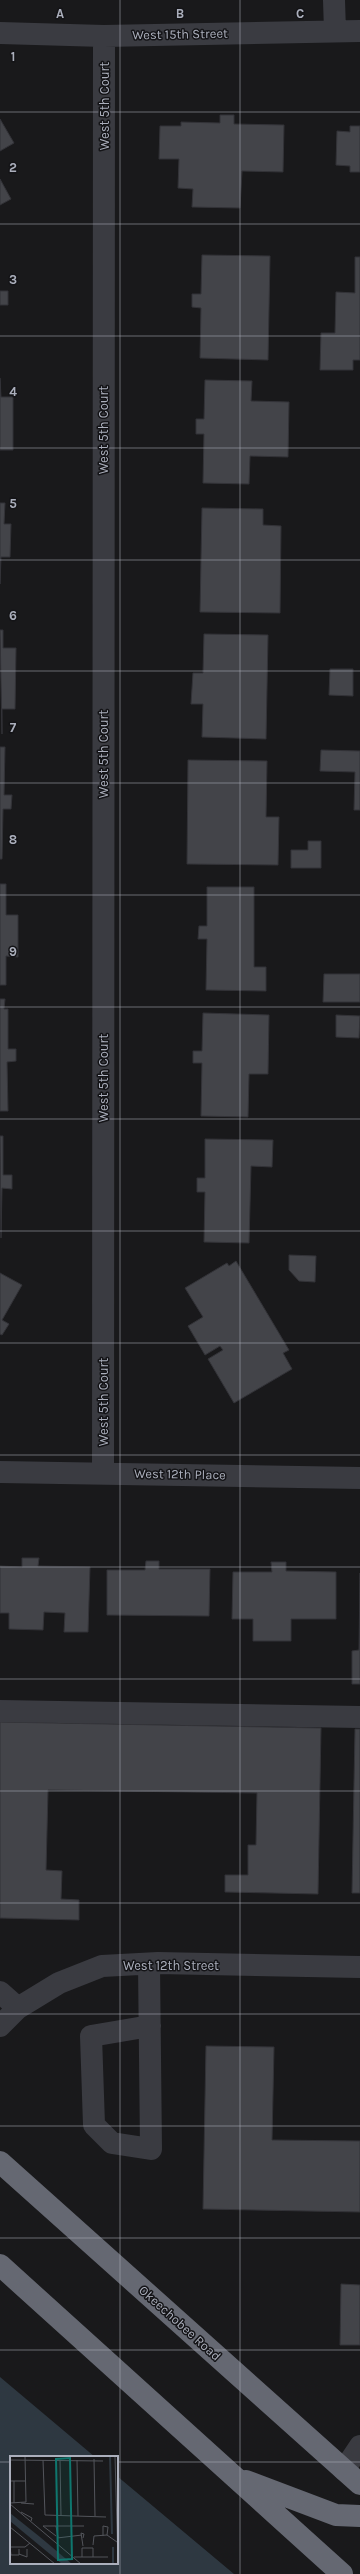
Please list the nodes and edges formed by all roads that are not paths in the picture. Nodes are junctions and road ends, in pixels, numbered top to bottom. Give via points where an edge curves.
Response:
1 (334, 0) edge
2 (335, 31) junction
3 (360, 31) edge
4 (0, 33) edge
5 (104, 36) junction
6 (0, 1472) edge
7 (103, 1472) junction
8 (360, 1478) edge
9 (0, 1711) edge
10 (360, 1716) edge
11 (149, 1964) junction
12 (360, 1967) edge
13 (0, 1992) edge
14 (18, 2008) junction
15 (0, 2026) edge
16 (150, 2026) junction
17 (0, 2162) edge
18 (0, 2265) edge
19 (360, 2446) edge
20 (234, 2476) junction
21 (352, 2477) edge
22 (360, 2516) edge
23 (342, 2574) edge

1 - 2 street
2 - 3 street, West 15th Street
2 - 5 street, West 15th Street
4 - 5 street, West 15th Street
5 - 7 street, West 5th Court
6 - 7 street, West 12th Place
7 - 8 street, West 12th Place
9 - 10 street
11 - 12 street, West 12th Street
11 - 14 street, West 12th Street via 102,1966 59,1983
11 - 16 street
13 - 14 street
14 - 15 street, West 12th Street
16 - 16 street via 91,2036 94,2126 112,2143 151,2149
17 - 21 highway, Okeechobee Road
18 - 20 highway
19 - 21 street
20 - 22 highway via 336,2515
20 - 23 highway

